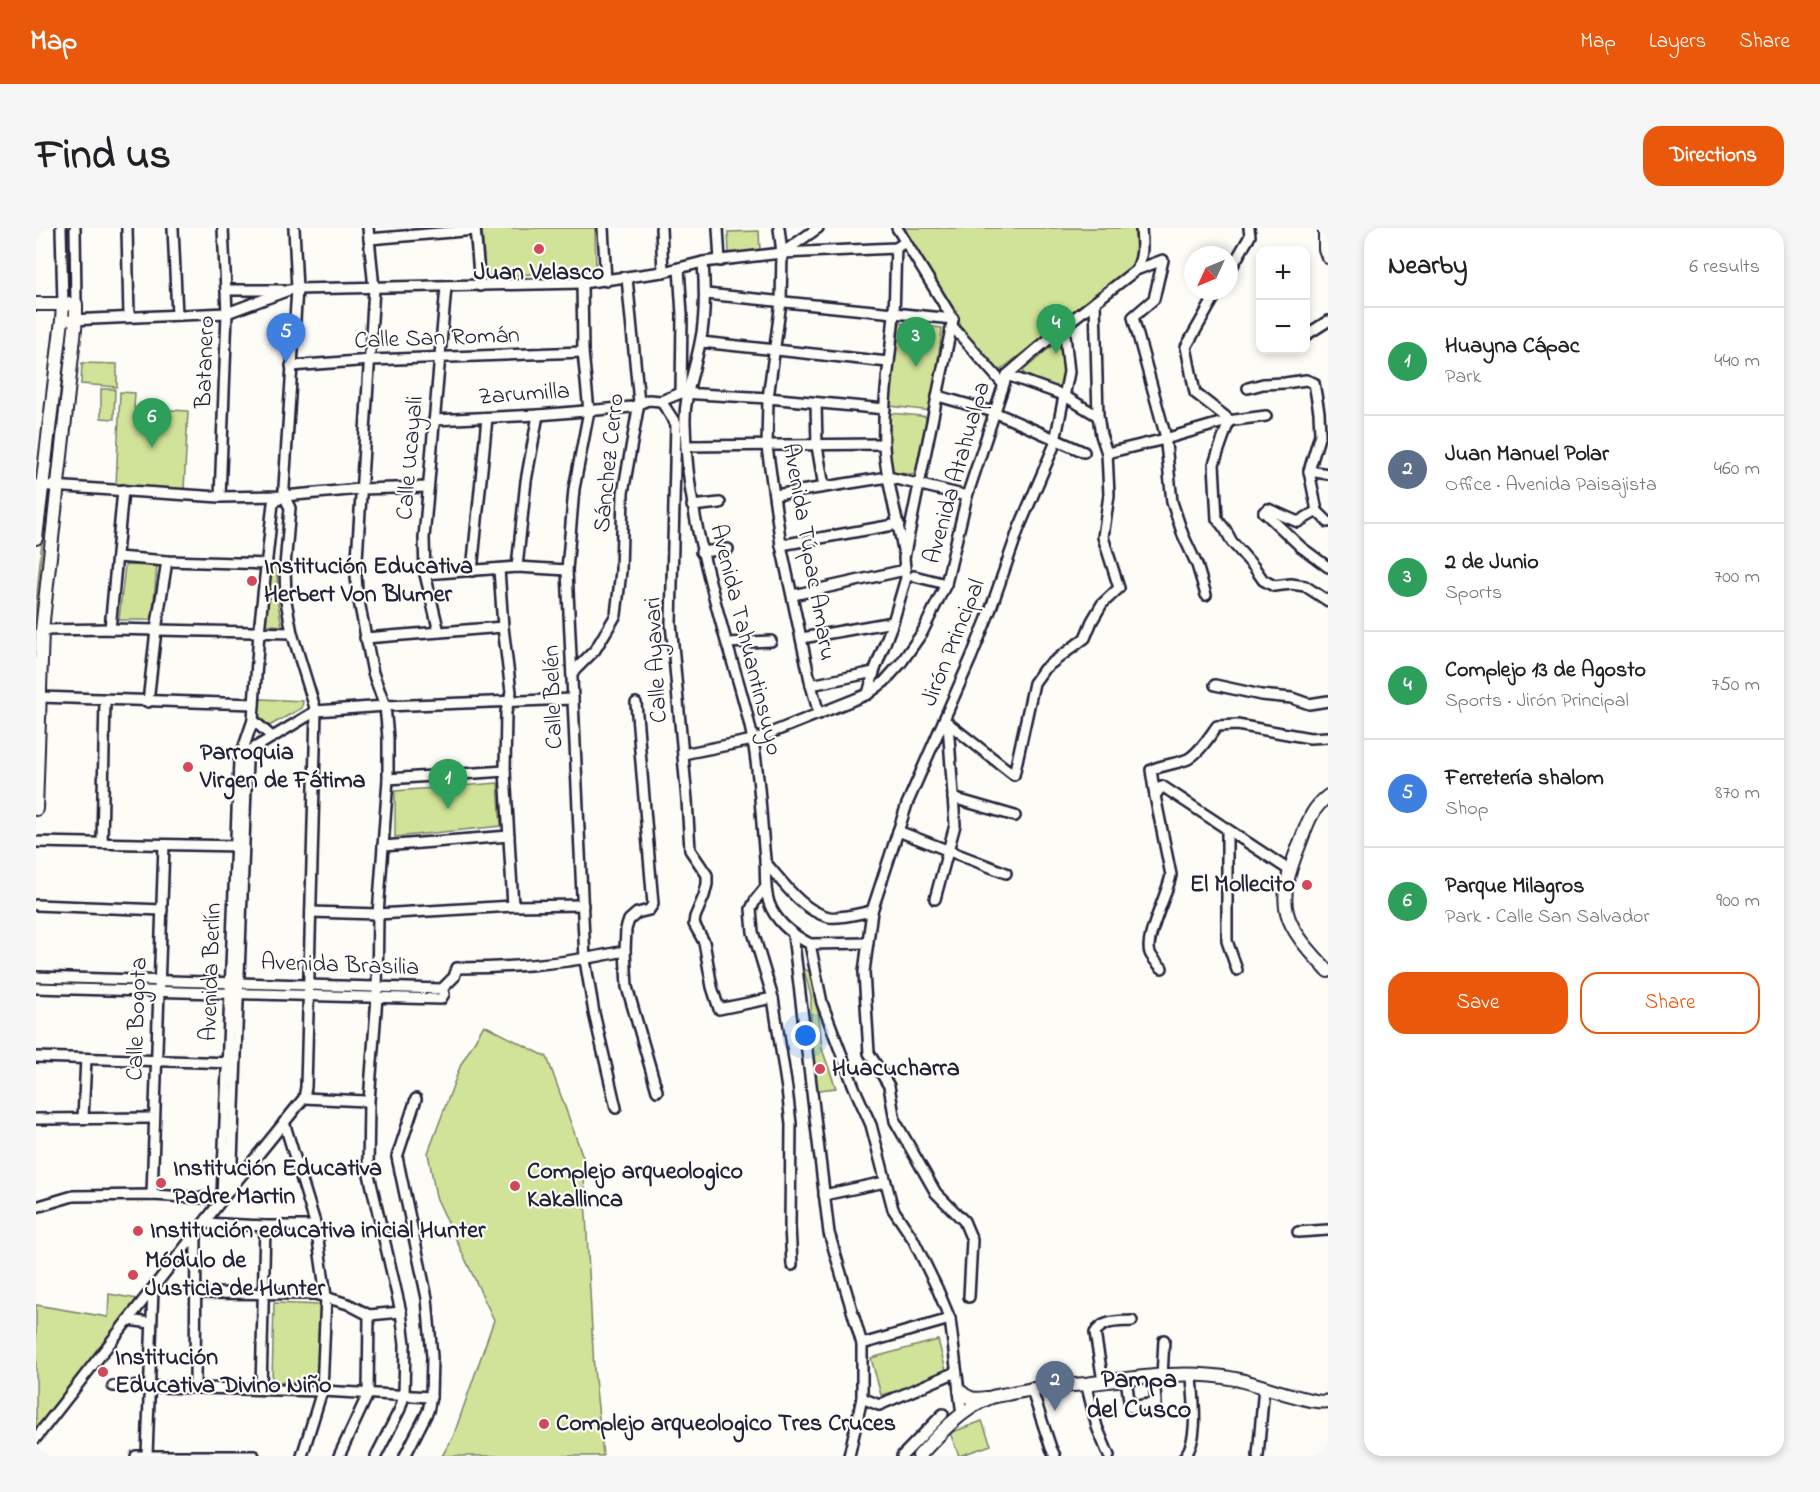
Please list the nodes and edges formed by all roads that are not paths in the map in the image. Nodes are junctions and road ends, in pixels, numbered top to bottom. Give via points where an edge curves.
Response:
1 (61, 228) edge
2 (75, 228) edge
3 (127, 228) edge
4 (172, 228) edge
5 (223, 228) edge
6 (294, 228) edge
7 (368, 228) edge
8 (603, 228) edge
9 (661, 228) edge
10 (718, 228) edge
11 (779, 228) edge
12 (818, 228) edge
13 (897, 228) edge
14 (1141, 228) edge
15 (1249, 228) edge
16 (1325, 228) edge
17 (475, 229) edge
18 (369, 239) junction
19 (905, 242) junction
20 (896, 248) junction
21 (782, 253) junction
22 (1238, 257) edge
23 (1328, 257) edge
24 (720, 261) junction
25 (703, 262) junction
26 (678, 268) junction
27 (1136, 270) junction
28 (663, 272) junction
29 (627, 278) junction
30 (606, 281) junction
31 (582, 283) junction
32 (480, 285) junction
33 (446, 286) junction
34 (374, 288) junction
35 (226, 290) junction
36 (293, 290) junction
37 (706, 294) junction
38 (1213, 300) edge
39 (781, 302) junction
40 (1095, 302) junction
41 (63, 303) junction
42 (36, 304) edge
43 (76, 304) junction
44 (227, 313) junction
45 (894, 313) junction
46 (177, 315) junction
47 (129, 317) junction
48 (63, 320) junction
49 (76, 320) junction
50 (1328, 321) edge
51 (953, 323) junction
52 (1064, 326) junction
53 (1310, 332) edge
54 (701, 342) junction
55 (775, 349) junction
56 (584, 352) junction
57 (440, 358) junction
58 (370, 360) junction
59 (888, 362) junction
60 (291, 366) junction
61 (1005, 380) junction
62 (1248, 388) dead end
63 (684, 394) junction
64 (938, 396) junction
65 (1063, 396) junction
66 (768, 398) junction
67 (661, 401) junction
68 (639, 403) junction
69 (816, 403) junction
70 (885, 409) junction
71 (589, 411) junction
72 (994, 412) junction
73 (538, 415) junction
74 (1098, 416) junction
75 (1266, 416) dead end
76 (487, 418) junction
77 (434, 420) junction
78 (1227, 421) junction
79 (680, 422) junction
80 (1165, 439) junction
81 (1056, 440) junction
82 (884, 444) junction
83 (686, 446) junction
84 (817, 446) junction
85 (767, 447) junction
86 (1084, 452) dead end
87 (1107, 453) junction
88 (1308, 471) junction
89 (1328, 474) edge
90 (888, 477) junction
91 (39, 485) edge
92 (919, 485) junction
93 (58, 486) junction
94 (428, 487) junction
95 (824, 487) junction
96 (360, 489) junction
97 (123, 490) junction
98 (775, 495) junction
99 (220, 496) junction
100 (284, 496) junction
101 (967, 496) junction
102 (720, 503) dead end
103 (692, 506) junction
104 (1317, 511) junction
105 (1298, 522) junction
106 (1328, 522) edge
107 (899, 524) junction
108 (36, 538) edge
109 (1294, 540) junction
110 (781, 545) junction
111 (728, 549) dead end
112 (702, 552) junction
113 (117, 557) junction
114 (904, 558) junction
115 (167, 561) junction
116 (268, 564) junction
117 (517, 567) junction
118 (1328, 567) edge
119 (499, 569) junction
120 (567, 570) junction
121 (905, 570) junction
122 (472, 571) junction
123 (425, 574) junction
124 (914, 576) dead end
125 (946, 584) junction
126 (793, 595) junction
127 (1206, 595) dead end
128 (1328, 601) edge
129 (893, 622) junction
130 (503, 627) junction
131 (110, 629) junction
132 (42, 630) junction
133 (156, 630) junction
134 (259, 632) junction
135 (439, 632) junction
136 (292, 633) junction
137 (365, 638) junction
138 (802, 638) junction
139 (771, 642) dead end
140 (727, 643) junction
141 (874, 672) junction
142 (572, 673) junction
143 (811, 685) junction
144 (1215, 685) dead end
145 (868, 694) junction
146 (39, 697) junction
147 (573, 699) junction
148 (105, 700) junction
149 (1328, 701) edge
150 (148, 702) junction
151 (508, 702) junction
152 (636, 703) dead end
153 (254, 704) junction
154 (385, 706) junction
155 (316, 711) junction
156 (819, 714) junction
157 (253, 720) junction
158 (946, 722) junction
159 (271, 736) junction
160 (1328, 737) edge
161 (753, 740) junction
162 (247, 748) junction
163 (683, 754) junction
164 (505, 771) junction
165 (388, 779) junction
166 (1155, 796) junction
167 (1328, 796) edge
168 (953, 798) junction
169 (36, 809) edge
170 (1015, 816) dead end
171 (1227, 830) junction
172 (898, 831) junction
173 (510, 836) junction
174 (36, 842) edge
175 (102, 843) junction
176 (164, 844) junction
177 (240, 846) junction
178 (383, 846) junction
179 (948, 851) junction
180 (765, 862) junction
181 (1289, 870) junction
182 (1006, 873) dead end
183 (765, 888) junction
184 (935, 899) dead end
185 (36, 905) edge
186 (583, 905) junction
187 (513, 906) junction
188 (162, 910) junction
189 (872, 911) junction
190 (311, 912) junction
191 (378, 914) junction
192 (793, 935) junction
193 (868, 943) junction
194 (810, 944) junction
195 (625, 951) junction
196 (585, 960) junction
197 (1162, 968) dead end
198 (1237, 970) dead end
199 (1328, 971) edge
200 (36, 977) edge
201 (159, 981) junction
202 (235, 983) junction
203 (309, 985) junction
204 (377, 987) junction
205 (36, 988) edge
206 (442, 989) junction
207 (159, 992) junction
208 (235, 994) junction
209 (309, 996) junction
210 (377, 997) junction
211 (773, 998) junction
212 (36, 1057) edge
213 (86, 1059) junction
214 (156, 1060) junction
215 (232, 1063) junction
216 (657, 1091) dead end
217 (304, 1098) junction
218 (416, 1099) dead end
219 (365, 1101) dead end
220 (616, 1107) dead end
221 (83, 1118) junction
222 (154, 1118) junction
223 (36, 1119) edge
224 (284, 1122) junction
225 (885, 1182) junction
226 (231, 1188) junction
227 (152, 1195) junction
228 (825, 1195) junction
229 (222, 1199) junction
230 (36, 1207) edge
231 (204, 1223) junction
232 (265, 1226) junction
233 (316, 1226) junction
234 (1328, 1230) edge
235 (1298, 1232) dead end
236 (196, 1234) junction
237 (792, 1265) dead end
238 (153, 1288) junction
239 (196, 1293) junction
240 (264, 1293) junction
241 (326, 1296) junction
242 (969, 1297) dead end
243 (401, 1312) junction
244 (369, 1316) junction
245 (950, 1319) junction
246 (129, 1320) junction
247 (1132, 1321) dead end
248 (151, 1323) junction
249 (1164, 1340) dead end
250 (862, 1344) junction
251 (957, 1372) junction
252 (1158, 1376) junction
253 (1192, 1376) junction
254 (1126, 1379) junction
255 (1103, 1381) junction
256 (1086, 1383) junction
257 (113, 1386) dead end
258 (1264, 1386) junction
259 (149, 1388) junction
260 (195, 1388) junction
261 (1031, 1388) junction
262 (261, 1389) junction
263 (322, 1391) junction
264 (960, 1391) junction
265 (368, 1394) junction
266 (404, 1396) junction
267 (431, 1397) junction
268 (862, 1398) junction
269 (990, 1398) junction
270 (1326, 1402) edge
271 (943, 1414) dead end
272 (962, 1415) junction
273 (36, 1438) edge
274 (921, 1452) edge
275 (147, 1455) edge
276 (136, 1456) edge
277 (153, 1456) edge
278 (248, 1456) edge
279 (254, 1456) edge
280 (302, 1456) edge
281 (339, 1456) edge
282 (376, 1456) edge
283 (405, 1456) edge
284 (849, 1456) edge
285 (902, 1456) edge
286 (1055, 1456) edge
287 (1109, 1456) edge
288 (1185, 1456) edge
289 (1258, 1456) edge

1 - 41 street
2 - 43 street
3 - 47 street
4 - 46 street
5 - 35 street, Batanero
6 - 36 street
7 - 18 street
8 - 30 street
9 - 28 street
10 - 24 street
11 - 21 street, Avenida Túpac Amaru
12 - 21 street
13 - 19 street
14 - 27 street via 1143,250
15 - 22 street via 1250,236
16 - 23 main road via 1324,249
17 - 18 street
17 - 32 street
18 - 34 street
19 - 20 street
19 - 51 street
20 - 21 street
20 - 45 street, Avenida Atahualpa
21 - 24 street
21 - 39 street, Avenida Túpac Amaru
24 - 25 street
25 - 26 street
25 - 37 street, Avenida Tahuantinsuyo
26 - 28 street
26 - 63 street
27 - 40 street, Avenida Atahualpa
27 - 80 street, Avenida Atahualpa via 1163,260 1154,299 1133,317
28 - 29 street
29 - 30 street
29 - 68 street, Sánchez Cerro
30 - 31 street
31 - 32 street
31 - 56 street, Calle Belén
32 - 33 street
33 - 34 street
33 - 57 street, Calle Ucayali
34 - 36 street
34 - 58 street
35 - 36 street
35 - 44 street, Batanero
36 - 44 street
36 - 60 street
37 - 39 street
37 - 54 street, Avenida Tahuantinsuyo
38 - 78 street via 1186,347 1195,393
39 - 45 street
39 - 55 street, Avenida Túpac Amaru
40 - 52 street, Avenida Atahualpa
40 - 74 street
41 - 42 main road
41 - 43 main road
41 - 48 main road
43 - 49 main road
44 - 46 street
44 - 99 street, Batanero
45 - 51 street
45 - 59 street, Avenida Atahualpa
46 - 47 street
47 - 49 street
48 - 49 street
48 - 91 main road
49 - 93 main road
50 - 53 street
51 - 61 street
51 - 64 street
52 - 61 street, Avenida Atahualpa
52 - 65 street, Jirón Principal via 1069,372
54 - 55 street
54 - 63 street, Avenida Tahuantinsuyo
55 - 59 street
55 - 66 street, Avenida Túpac Amaru
56 - 57 street, Calle San Román
56 - 71 street, Calle Belén
57 - 58 street, Calle San Román
57 - 77 street, Calle Ucayali
58 - 60 street, Calle San Román
58 - 96 street
59 - 70 street, Avenida Atahualpa
60 - 100 street
61 - 65 street
61 - 72 street, Avenida Atahualpa
62 - 88 street via 1306,380 1314,383 1320,434
63 - 66 street
63 - 67 street, Zarumilla
63 - 79 street, Avenida Tahuantinsuyo
64 - 72 street
64 - 92 street
65 - 74 street
65 - 81 street, Jirón Principal
66 - 69 street
66 - 85 street, Avenida Túpac Amaru
67 - 68 street, Zarumilla
67 - 79 street
68 - 71 street, Zarumilla
68 - 142 street, Sánchez Cerro via 623,493 616,615 595,650
69 - 70 street
69 - 84 street
70 - 82 street, Avenida Atahualpa
71 - 73 street, Zarumilla
71 - 120 street, Calle Belén via 574,489
72 - 81 street
72 - 101 street, Avenida Atahualpa
73 - 76 street, Zarumilla
73 - 117 street
74 - 87 street
75 - 78 street
76 - 77 street, Zarumilla
76 - 122 street
77 - 94 street, Calle Ucayali
78 - 80 street
78 - 128 street via 1214,464 1217,519 1263,580 1274,586 1305,586
79 - 83 street, Avenida Tahuantinsuyo
79 - 163 street, Calle Ayavari via 671,623
80 - 87 street
80 - 127 street via 1172,502
81 - 86 street
81 - 158 street, Jirón Principal
82 - 84 street
82 - 90 street, Avenida Atahualpa
83 - 85 street
83 - 103 street, Avenida Tahuantinsuyo
84 - 85 street
84 - 95 street
85 - 98 street, Avenida Túpac Amaru
87 - 158 street via 1109,495 1103,537 1119,588 1102,604 1085,638 1044,669 1034,683 1014,775
88 - 89 street
88 - 104 street
90 - 92 street
90 - 95 street
90 - 107 street, Avenida Atahualpa
91 - 93 street
91 - 108 main road
92 - 101 street
92 - 114 street
93 - 97 street
93 - 132 main road
94 - 96 street
94 - 123 street, Calle Ucayali
95 - 98 street
96 - 100 street
96 - 137 street via 356,576
97 - 99 street
97 - 113 street
98 - 110 street, Avenida Túpac Amaru
99 - 100 street
100 - 116 street, Avenida Berlín via 273,503
100 - 136 street via 290,508 285,578
101 - 125 street, Avenida Atahualpa
102 - 103 street
103 - 112 street, Avenida Tahuantinsuyo
104 - 105 street
104 - 106 street
105 - 109 street
105 - 109 street via 1268,509 1264,512
107 - 110 street
107 - 114 street, Avenida Atahualpa
109 - 118 street
110 - 126 street, Avenida Túpac Amaru
111 - 112 street
112 - 140 street, Avenida Tahuantinsuyo
113 - 115 street
113 - 131 street
114 - 121 street, Avenida Atahualpa
115 - 116 street
115 - 133 street
116 - 134 street, Avenida Berlín
117 - 119 street
117 - 120 street
119 - 122 street
119 - 130 street
120 - 142 street, Calle Belén
121 - 126 street
121 - 129 street, Avenida Atahualpa
122 - 123 street
123 - 135 street, Calle Ucayali
124 - 125 street
125 - 145 street, Avenida Atahualpa via 922,633 901,663
126 - 138 street, Avenida Túpac Amaru
129 - 138 street
129 - 141 street, Avenida Atahualpa
130 - 135 street
130 - 151 street via 511,692
131 - 132 street
131 - 133 street
132 - 146 main road
133 - 134 street
133 - 150 street
134 - 136 street
134 - 153 street, Avenida Berlín
135 - 137 street
136 - 155 street
137 - 154 street
138 - 143 street, Avenida Túpac Amaru
139 - 140 street
140 - 161 street, Avenida Tahuantinsuyo
141 - 143 street
141 - 145 street, Avenida Atahualpa
142 - 147 street, Calle Belén
143 - 156 street, Avenida Túpac Amaru
144 - 149 street via 1309,704
145 - 156 street, Avenida Atahualpa
146 - 148 street
146 - 169 main road
147 - 151 street
147 - 186 street, Calle Belén
148 - 150 street
148 - 175 street
150 - 153 street
151 - 154 street
151 - 164 street
152 - 195 street via 653,904 629,920
153 - 157 street, Avenida Berlín
154 - 155 street
154 - 165 street
155 - 159 street
155 - 190 street
156 - 161 street, Avenida Atahualpa
157 - 159 street
157 - 162 street, Avenida Berlín
158 - 168 street
158 - 172 street, Jirón Principal
159 - 162 street
160 - 166 street via 1217,726 1187,759 1151,770
161 - 163 street, Avenida Atahualpa
161 - 180 street, Avenida Tahuantinsuyo
162 - 177 street, Avenida Berlín via 239,761
163 - 211 street, Calle Ayavari via 690,850 706,874 706,888 694,924 704,942 720,1009
164 - 165 street
164 - 173 street
165 - 178 street
166 - 171 street via 1162,786
166 - 197 street via 1171,875 1148,943 1150,955
167 - 181 main road via 1311,815
168 - 170 street
168 - 179 street via 955,825
171 - 181 street
171 - 198 street via 1227,940
172 - 179 street
172 - 189 street, Jirón Principal
173 - 178 street
173 - 187 street
174 - 175 street
175 - 176 street
176 - 177 street
176 - 188 street, Calle Bogota
177 - 202 street, Avenida Berlín
178 - 191 street
179 - 182 street
179 - 184 street
180 - 183 street, Avenida Tahuantinsuyo
180 - 189 street via 814,911 831,918
181 - 199 main road via 1284,902 1287,914 1304,945
183 - 192 street, Avenida Tahuantinsuyo via 770,906
183 - 211 street via 751,909 753,932
185 - 188 street
186 - 187 street
186 - 196 street, Calle Belén
187 - 191 street
188 - 201 street, Calle Bogota
189 - 193 street, Jirón Principal
190 - 191 street
190 - 203 street
191 - 204 street
192 - 194 street, Avenida Tahuantinsuyo
192 - 228 street
193 - 194 street
193 - 242 street, Jirón Principal via 864,972 869,1053 889,1086 895,1121 936,1193 964,1221 972,1240
194 - 225 street via 822,1003 871,1125
195 - 196 street
195 - 216 street via 627,987
196 - 206 street via 457,968
196 - 220 street, Calle Belén
200 - 201 street, Avenida Brasilia
201 - 202 street, Avenida Brasilia
201 - 207 street, Calle Bogota
202 - 203 street, Avenida Brasilia
202 - 208 street, Avenida Berlín
203 - 204 street, Avenida Brasilia
203 - 209 street
204 - 206 street, Avenida Brasilia
204 - 210 street
205 - 207 street, Avenida Brasilia
206 - 210 street, Avenida Brasilia via 441,999
207 - 208 street, Avenida Brasilia
207 - 214 street, Calle Bogota
208 - 209 street, Avenida Brasilia
208 - 215 street, Avenida Berlín
209 - 210 street, Avenida Brasilia
209 - 217 street
210 - 243 street via 369,1101 369,1170
211 - 237 street via 791,1124
212 - 213 street
213 - 214 street
213 - 221 street
214 - 215 street
214 - 222 street, Calle Bogota
215 - 226 street, Avenida Berlín
215 - 229 street, Avenida Berlín
217 - 219 street
217 - 224 street
218 - 267 street via 397,1157 426,1298 432,1357
221 - 222 street
221 - 223 street
222 - 227 street, Calle Bogota
224 - 226 street
224 - 233 street
225 - 228 street
225 - 245 street via 893,1209 913,1239
226 - 229 street
227 - 229 street
227 - 230 street via 74,1196
228 - 250 street via 829,1233
229 - 231 street
231 - 232 street
231 - 236 street
232 - 233 street
232 - 240 street
233 - 241 street
234 - 235 street
236 - 238 street
236 - 239 street
238 - 246 street
238 - 248 street
239 - 240 street
239 - 260 street
240 - 241 street
240 - 262 street
241 - 244 street
241 - 263 street
243 - 244 street
243 - 266 street
244 - 265 street
245 - 250 street
245 - 251 street
246 - 248 street
246 - 273 street
247 - 255 street via 1108,1323 1095,1333
248 - 259 street
249 - 252 street
250 - 268 street
251 - 264 street
251 - 268 street via 879,1405
252 - 253 main road
252 - 254 main road
252 - 254 street via 1156,1403 1130,1407
253 - 258 main road via 1225,1377
253 - 288 street via 1193,1435
254 - 255 main road
255 - 256 main road
256 - 261 main road
256 - 287 street
257 - 259 street
258 - 270 main road
258 - 289 street
259 - 260 street
259 - 275 street
260 - 262 street
261 - 269 main road
261 - 286 street
262 - 263 street
263 - 265 street
263 - 280 street
264 - 269 main road via 975,1400
264 - 272 street
265 - 266 street
265 - 281 street
266 - 267 street
266 - 282 street
267 - 283 street
268 - 284 street
269 - 272 main road
271 - 274 street
272 - 274 main road
274 - 285 street
275 - 276 street
275 - 277 street
277 - 278 street
278 - 279 street

